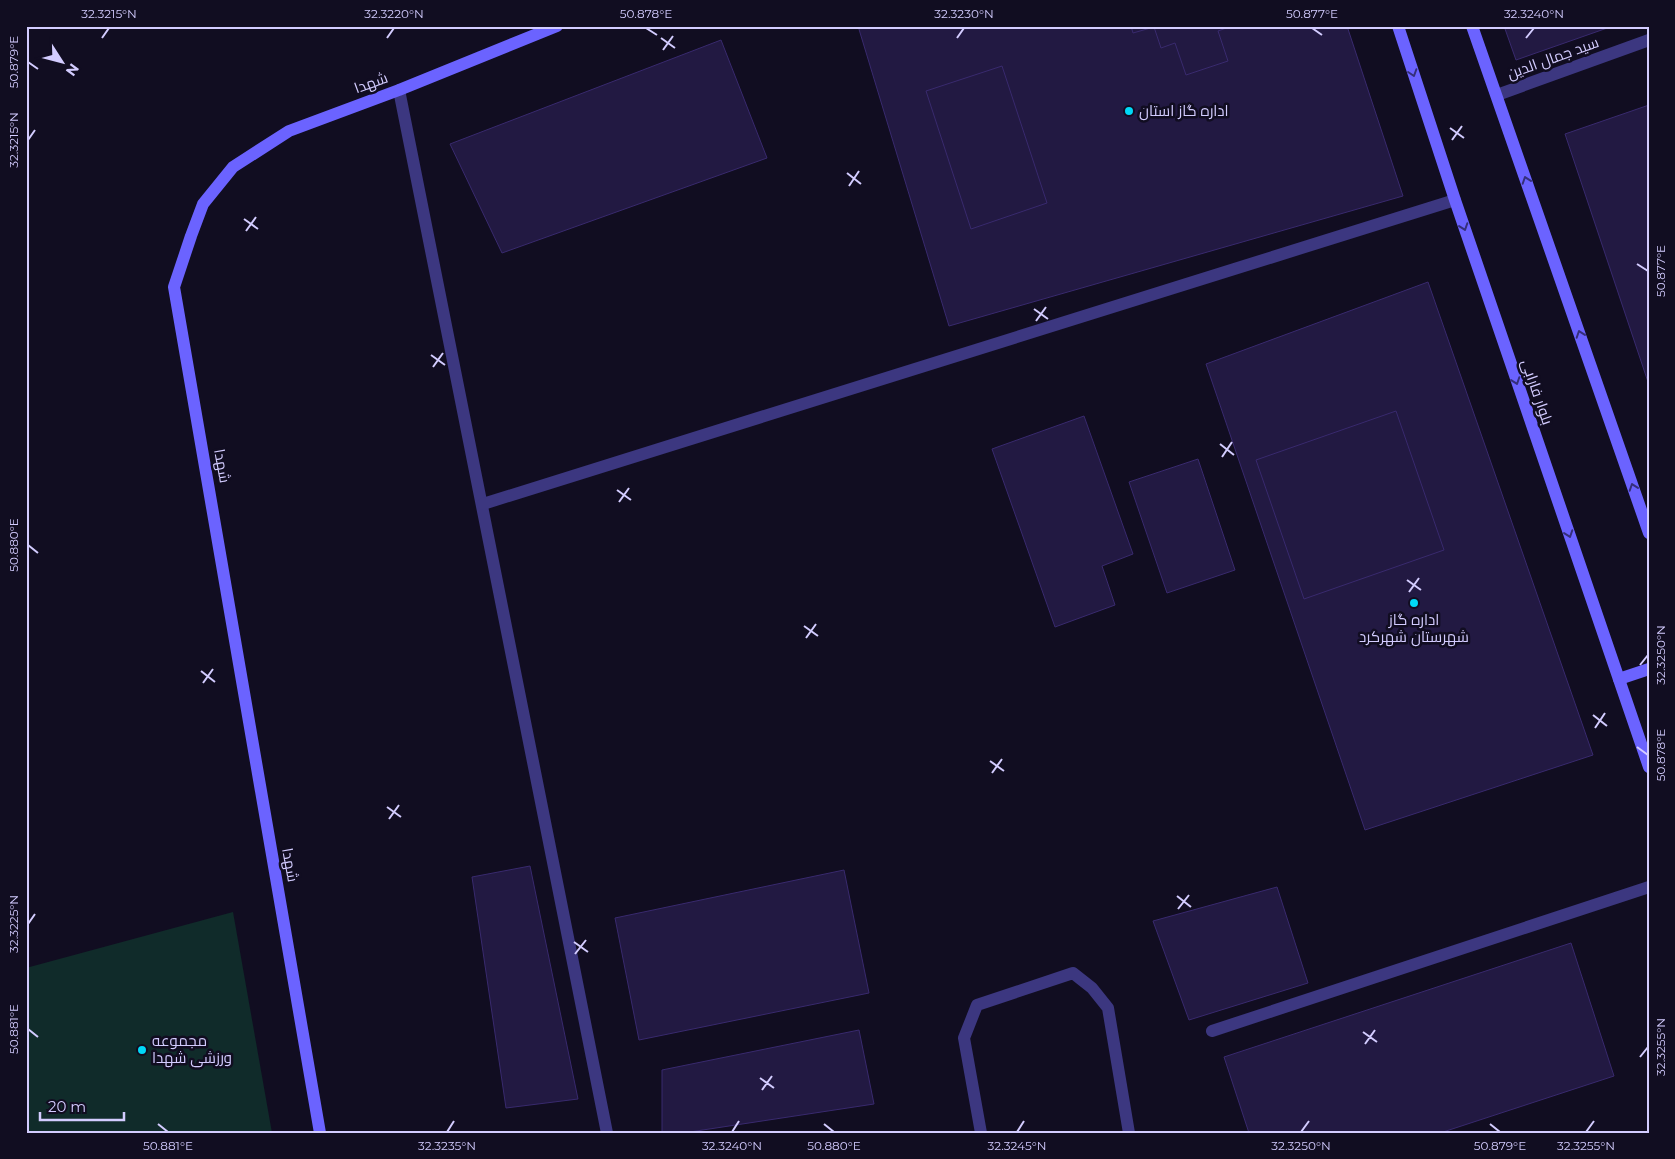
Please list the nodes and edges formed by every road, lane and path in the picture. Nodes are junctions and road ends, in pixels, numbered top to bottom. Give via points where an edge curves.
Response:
1 (557, 26) edge
2 (1398, 26) edge
3 (1472, 26) edge
4 (1649, 40) edge
5 (399, 90) junction
6 (1497, 95) junction
7 (1455, 200) junction
8 (482, 504) junction
9 (1649, 533) edge
10 (1649, 669) edge
11 (1619, 679) junction
12 (1649, 767) edge
13 (1649, 887) edge
14 (1212, 1031) dead end
15 (320, 1133) edge
16 (607, 1133) edge
17 (981, 1133) edge
18 (1129, 1133) edge

1 - 5 main road, شهدا
2 -> 7 main road, بلوار فارابی
3 - 6 main road
4 - 6 street, سید جمال الدین
5 - 8 street
5 - 15 main road, شهدا via 289,131 233,167 203,204 174,287
9 -> 6 main road
7 - 8 street
7 -> 11 main road, بلوار فارابی
8 - 16 street
10 - 11 main road
11 - 12 main road, بلوار فارابی
13 - 14 street
17 - 18 street via 964,1038 977,1005 1073,973 1092,988 1108,1008

